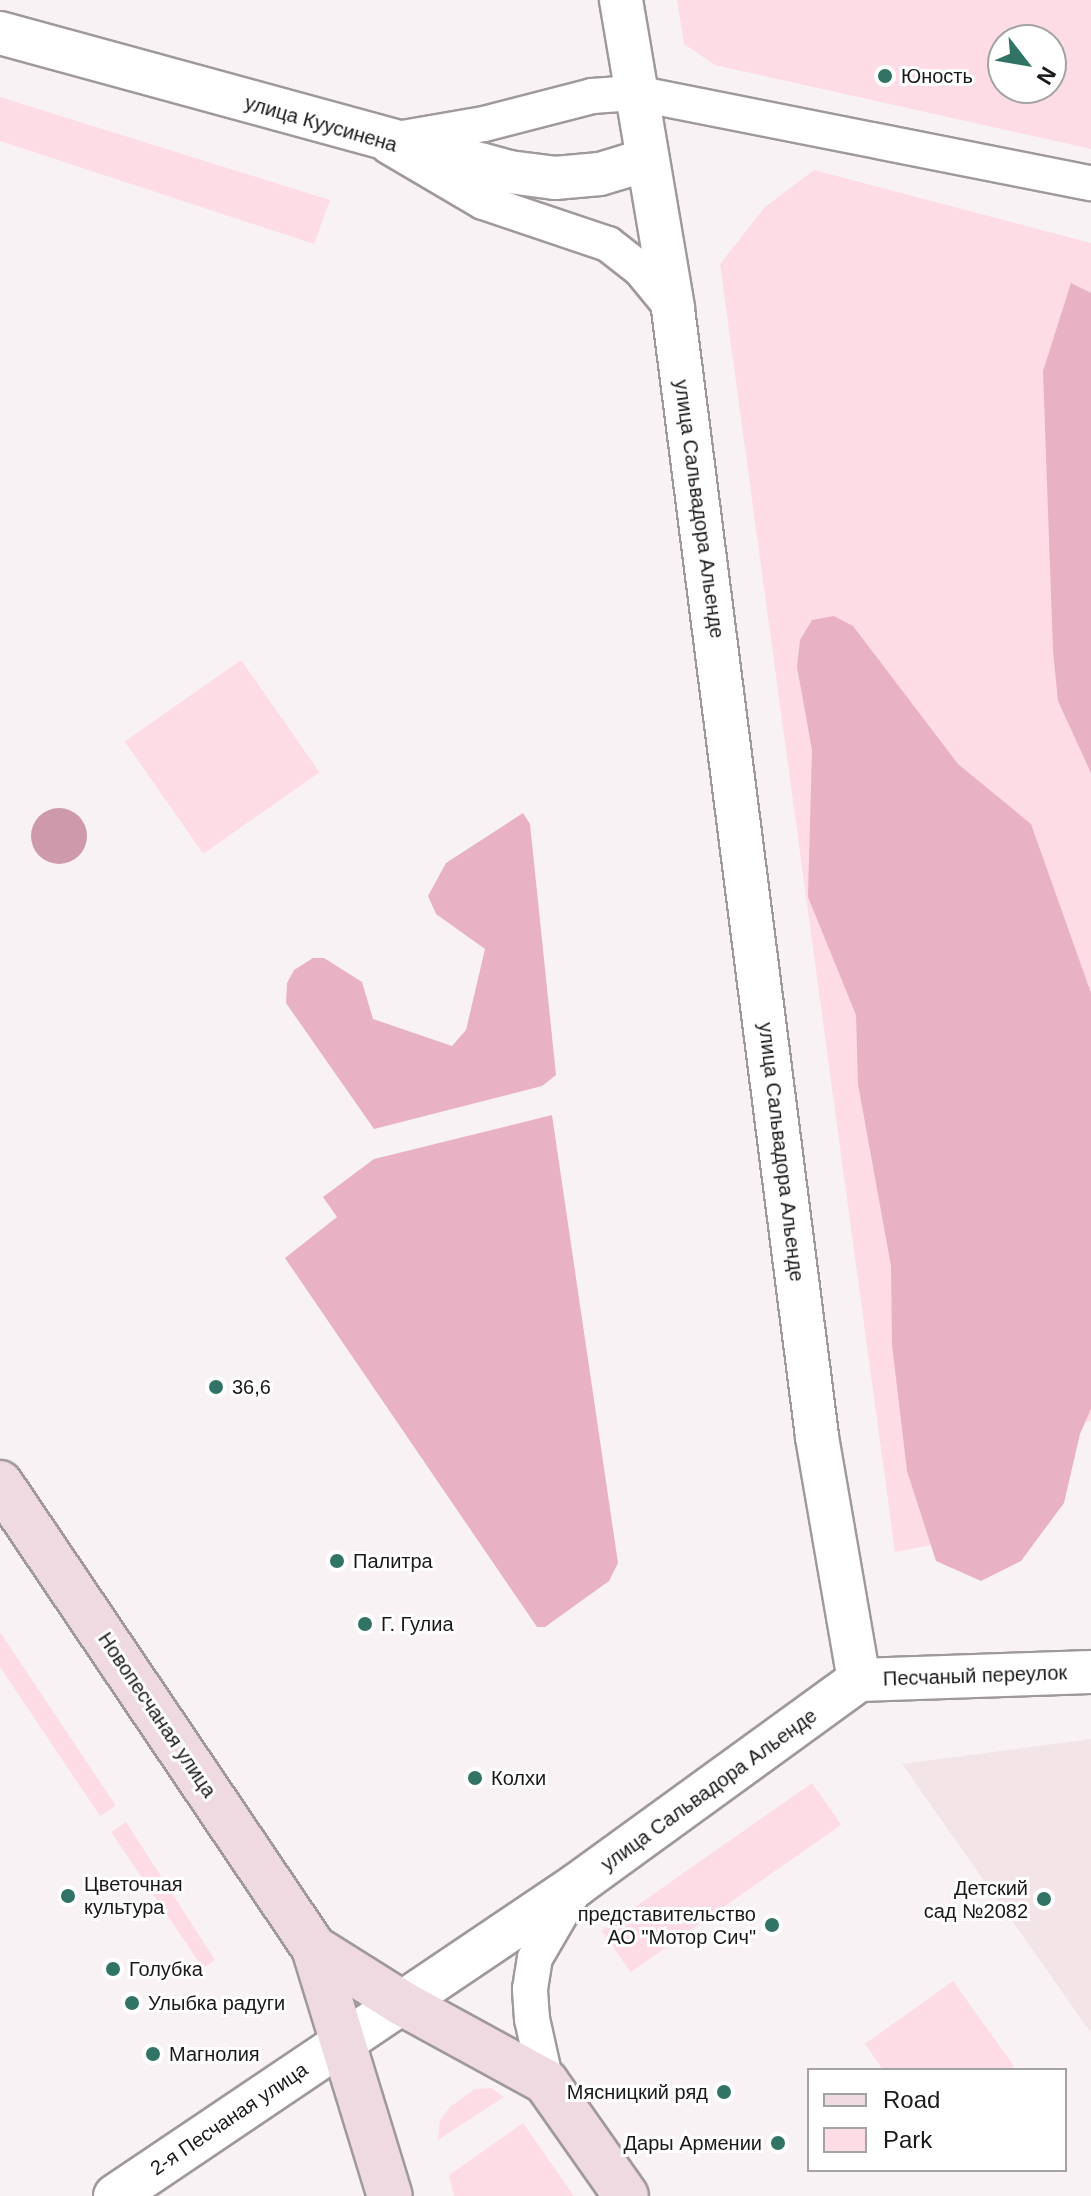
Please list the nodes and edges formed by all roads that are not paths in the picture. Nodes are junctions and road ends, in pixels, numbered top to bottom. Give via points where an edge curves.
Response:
1 (621, 0) edge
2 (0, 33) edge
3 (635, 93) junction
4 (381, 141) junction
5 (646, 160) junction
6 (1091, 183) edge
7 (673, 309) junction
8 (0, 1483) edge
9 (1091, 1672) edge
10 (859, 1680) junction
11 (578, 1884) junction
12 (314, 1948) junction
13 (400, 2002) junction
14 (344, 2042) junction
15 (546, 2082) junction
16 (115, 2196) edge
17 (390, 2196) edge
18 (626, 2196) edge

1 - 3 street, улица Сальвадора Альенде
2 - 4 street, улица Куусинена
3 - 4 street via 592,96 484,124
3 - 5 street, улица Сальвадора Альенде
3 - 6 street
4 - 5 street, улица Куусинена via 555,178 600,174
4 - 7 street via 483,202 608,244 640,269
5 - 7 street, улица Сальвадора Альенде
7 - 10 street, улица Сальвадора Альенде via 817,1437
8 - 12 main road, Новопесчаная улица
9 - 10 street, Песчаный переулок
10 - 11 street, улица Сальвадора Альенде
11 - 13 street, улица Сальвадора Альенде
11 - 15 street via 535,1958 532,2019
12 - 13 main road, Новопесчаная улица
12 - 14 main road, Новопесчаная улица
13 - 14 street, улица Сальвадора Альенде
13 - 15 main road, Новопесчаная улица
14 - 16 street, 2-я Песчаная улица
14 - 17 main road, Новопесчаная улица via 372,2151
15 - 18 main road

